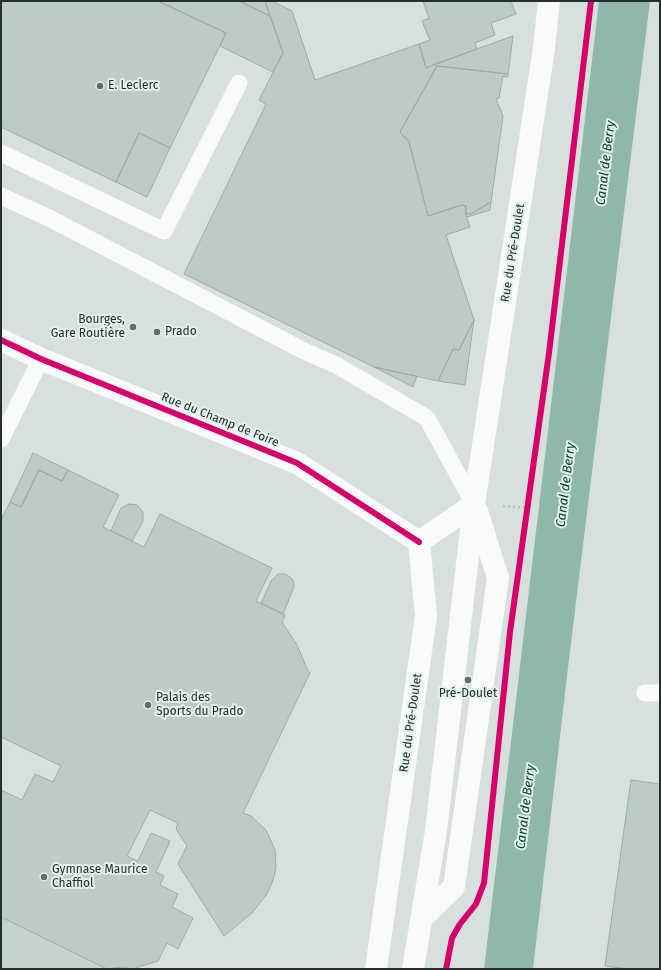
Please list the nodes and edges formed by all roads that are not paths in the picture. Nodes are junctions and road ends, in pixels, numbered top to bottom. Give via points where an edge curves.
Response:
1 (549, 1) edge
2 (239, 83) dead end
3 (1, 153) edge
4 (1, 196) edge
5 (1, 340) edge
6 (41, 359) junction
7 (1, 439) edge
8 (474, 504) junction
9 (419, 542) junction
10 (421, 919) junction
11 (376, 969) edge
12 (412, 969) edge

1 - 8 street, Rue du Pré-Doulet
2 - 3 lane via 164,231
4 - 8 lane via 336,365 427,418
5 - 6 street, Rue du Champ de Foire
6 - 7 lane
6 - 9 street, Rue du Champ de Foire via 297,463
8 - 9 street
8 - 10 street, Rue du Pré-Doulet via 436,831
8 - 10 street, Rue du Pré-Doulet via 498,578 454,887
9 - 11 street, Rue du Pré-Doulet via 426,616
10 - 12 street, Rue du Pré-Doulet

